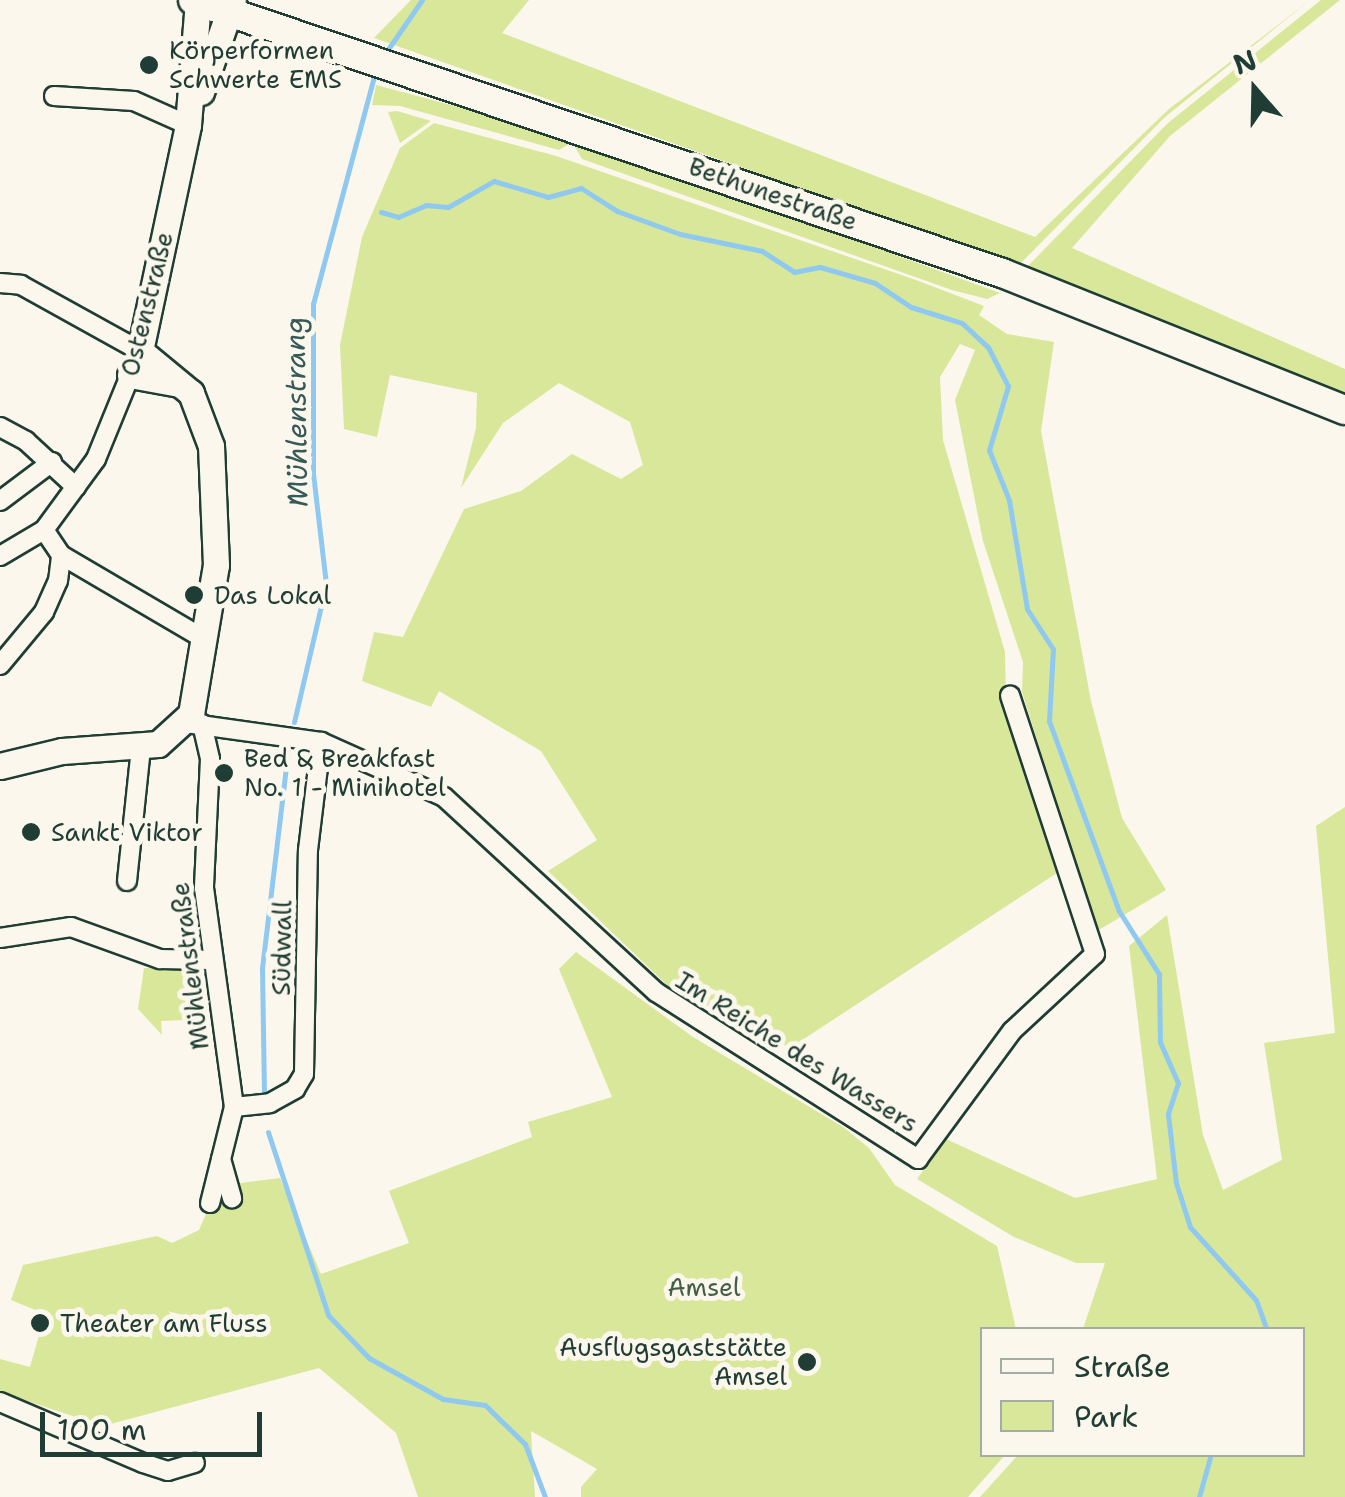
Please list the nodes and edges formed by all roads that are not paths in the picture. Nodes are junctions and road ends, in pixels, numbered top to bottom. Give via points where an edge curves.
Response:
1 (196, 1) edge
2 (232, 6) edge
3 (54, 96) dead end
4 (188, 125) junction
5 (0, 283) edge
6 (135, 363) junction
7 (1345, 410) edge
8 (0, 427) edge
9 (52, 462) junction
10 (76, 487) junction
11 (0, 500) edge
12 (44, 530) junction
13 (61, 555) junction
14 (0, 556) edge
15 (204, 639) junction
16 (0, 664) edge
17 (1010, 696) dead end
18 (194, 724) junction
19 (321, 742) junction
20 (141, 748) junction
21 (0, 766) edge
22 (127, 881) dead end
23 (0, 938) edge
24 (210, 960) junction
25 (234, 1107) junction
26 (220, 1158) junction
27 (232, 1198) dead end
28 (210, 1203) dead end
29 (0, 1402) edge
30 (195, 1463) dead end

1 - 2 main road, Bethunestraße
1 - 4 street, Ostenstraße
2 - 4 street, Ostenstraße
2 - 7 main road, Bethunestraße via 1030,283
3 - 4 street via 134,101
4 - 6 street, Ostenstraße
5 - 6 street via 22,285
6 - 10 street, Ostenstraße via 96,459
6 - 15 street via 184,385 201,407 210,446 216,566
8 - 9 street
9 - 10 street
9 - 11 street
10 - 12 street, Ostenstraße
12 - 13 street
12 - 14 street, Ostenstraße
13 - 15 street
13 - 16 street via 44,612
15 - 18 street
17 - 19 street, Im Reiche des Wassers via 1095,954 1012,1031 918,1159 656,992 444,796
18 - 19 street, Im Reiche des Wassers
18 - 20 street
18 - 24 street, Mühlenstraße via 210,760 202,816
19 - 25 street, Südwall via 308,850 304,1074 296,1089 270,1103
20 - 21 street via 62,751
20 - 22 street
23 - 24 street via 71,927 160,960
24 - 25 street, Mühlenstraße
25 - 26 street, Mühlenstraße
26 - 27 street
26 - 28 street
29 - 30 street via 168,1470

